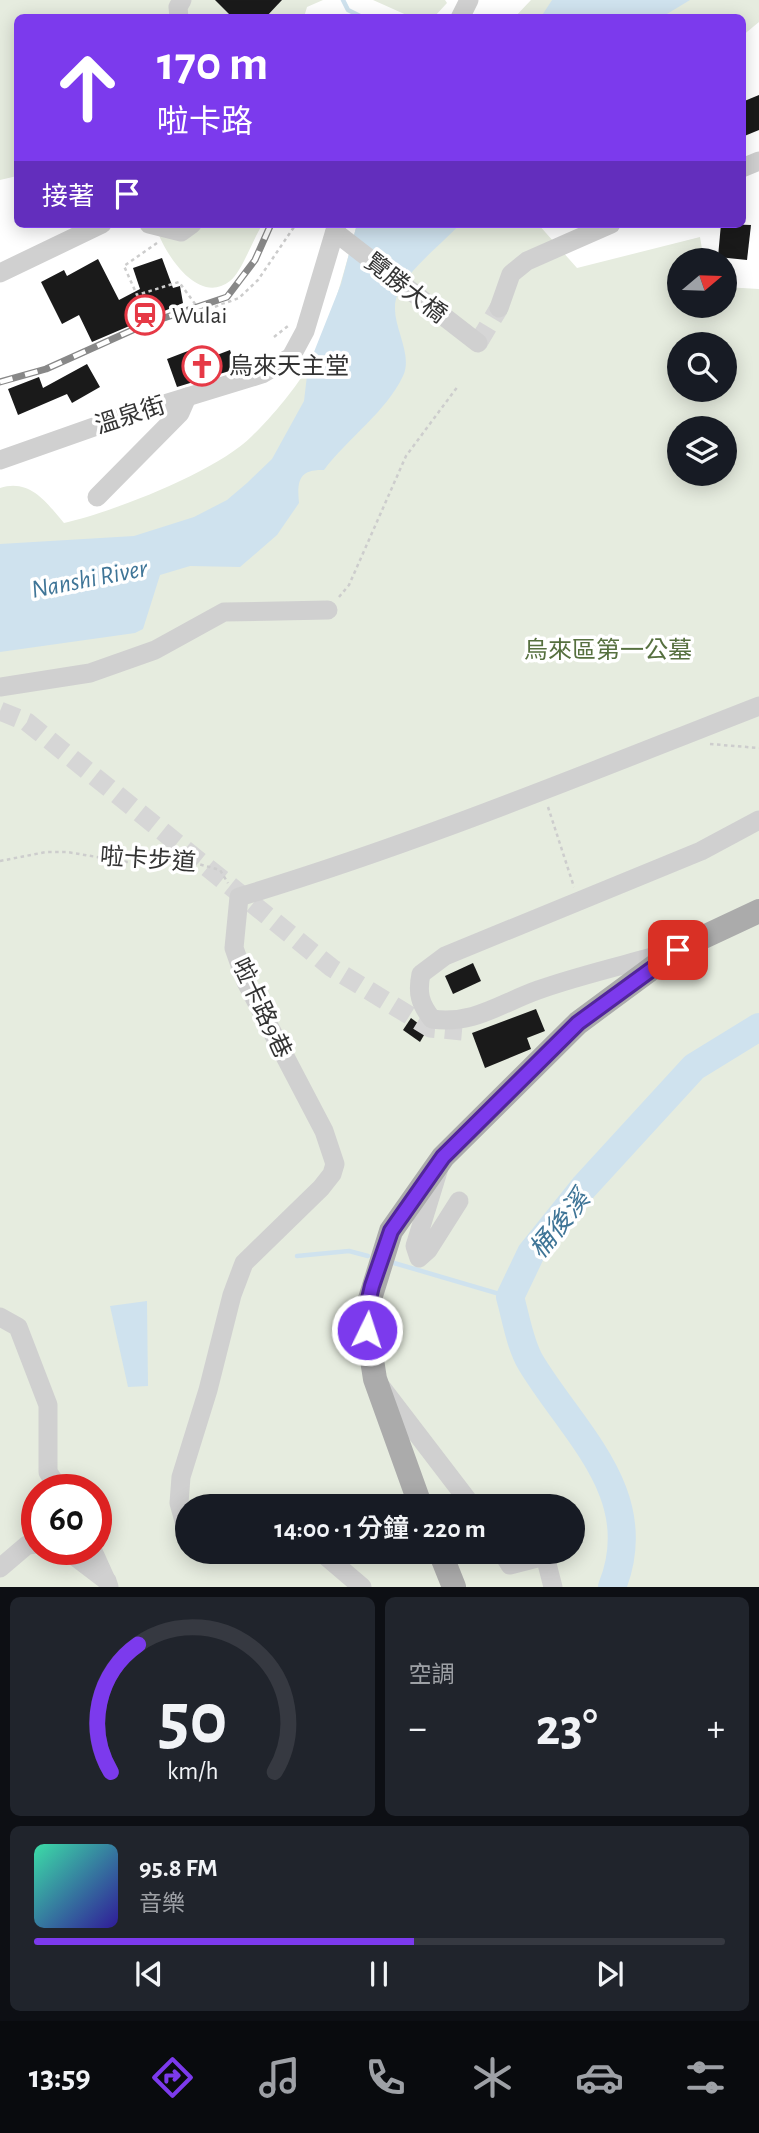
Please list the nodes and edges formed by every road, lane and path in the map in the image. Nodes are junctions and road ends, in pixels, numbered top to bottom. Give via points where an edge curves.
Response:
1 (94, 228) edge
2 (181, 228) edge
3 (293, 228) edge
4 (336, 228) edge
5 (602, 228) edge
6 (0, 273) edge
7 (499, 307) tunnel mouth
8 (478, 344) dead end
9 (458, 386) dead end
10 (187, 397) junction
11 (0, 460) edge
12 (97, 497) dead end
13 (328, 610) joint
14 (0, 687) edge
15 (759, 706) edge
16 (708, 744) dead end
17 (759, 748) edge
18 (540, 793) junction
19 (759, 820) edge
20 (0, 861) edge
21 (239, 897) junction
22 (582, 902) junction
23 (759, 911) edge
24 (678, 950) junction
25 (595, 973) junction
26 (462, 1031) tunnel mouth
27 (443, 1157) junction
28 (460, 1201) dead end
29 (0, 1317) edge
30 (375, 1379) junction
31 (49, 1474) edge
32 (180, 1494) edge
33 (416, 1494) edge
34 (463, 1494) edge
35 (21, 1550) edge
36 (335, 1564) edge
37 (445, 1564) edge
38 (547, 1564) edge
39 (85, 1565) edge
40 (99, 1565) edge
41 (0, 1569) edge
42 (108, 1584) edge
43 (362, 1587) edge
44 (454, 1587) edge
45 (553, 1587) edge

1 - 6 street
2 - 3 path via 124,266 137,295 179,282 201,312 239,298 258,280
4 - 8 street, 覽勝大橋
4 - 10 street, 溫泉街 via 305,331 291,357 262,374
5 - 7 street via 527,261 511,274
9 - 13 path via 406,456 349,585
10 - 11 street, 溫泉街
10 - 12 street via 180,413
13 - 14 street via 224,612 155,650 90,673
15 - 18 street
16 - 17 path
18 - 21 street
18 - 22 path via 555,822 568,874
19 - 22 street
20 - 21 path, 啦卡步道 via 46,852 127,862 177,858 220,870
21 - 32 street, 啦卡路9巷 via 234,948 246,982 324,1131 335,1164 321,1188 244,1264
22 - 25 street via 445,956 421,974 421,1006 432,1019 453,1022
23 - 24 main road
24 - 25 street
24 - 27 main road via 578,1023
25 - 26 street via 553,996
27 - 28 street via 415,1246 419,1258
27 - 30 main road via 391,1231 372,1286 365,1315
29 - 31 street via 18,1327 48,1405
30 - 33 main road
30 - 34 street
35 - 41 street
36 - 43 street
37 - 44 main road
38 - 45 street
39 - 42 street
40 - 42 street

